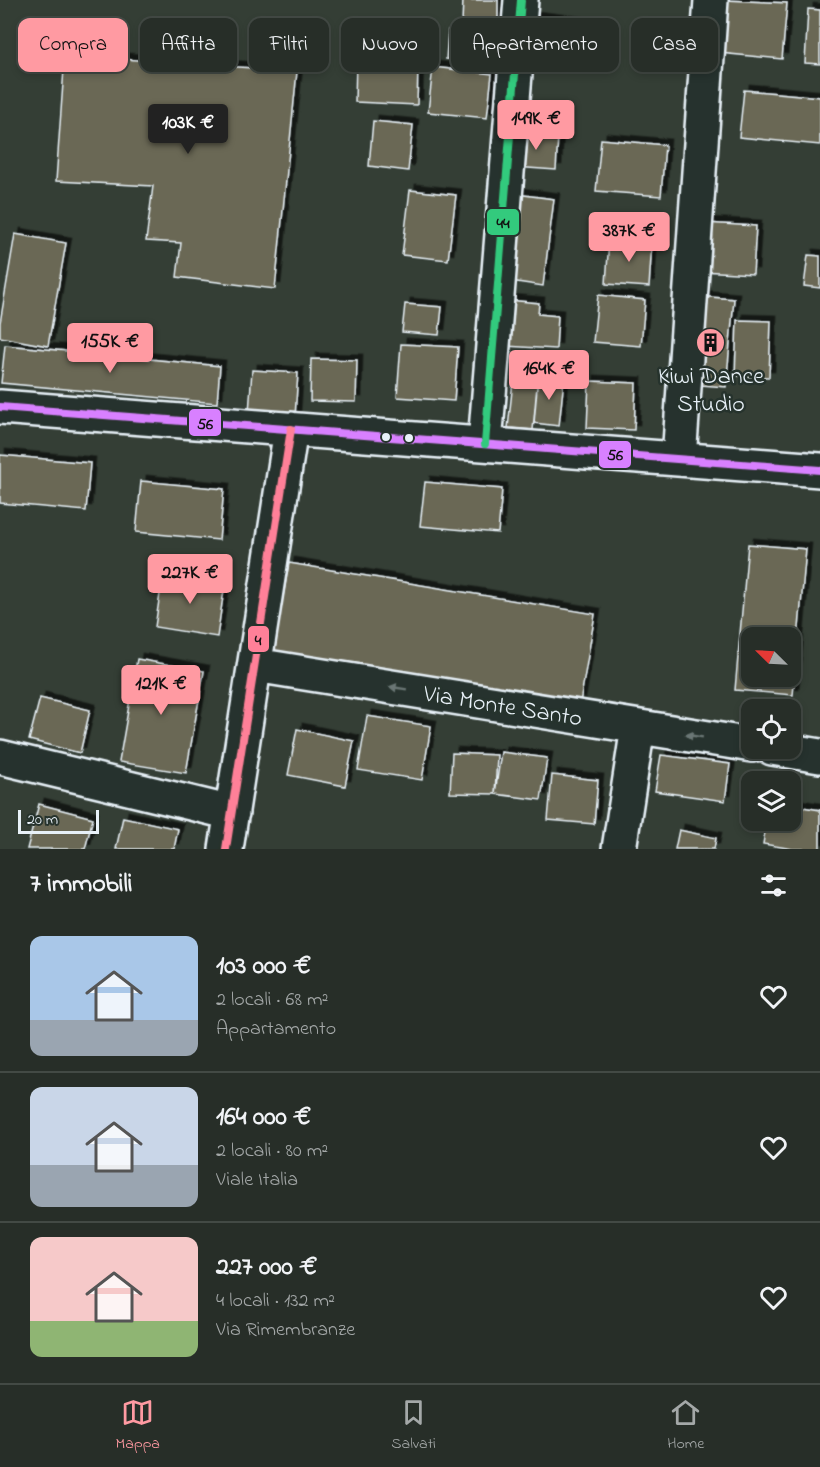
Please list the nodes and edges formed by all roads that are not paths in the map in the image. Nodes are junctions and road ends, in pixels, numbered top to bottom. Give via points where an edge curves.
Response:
1 (521, 0) edge
2 (711, 0) edge
3 (0, 407) edge
4 (291, 429) junction
5 (485, 444) junction
6 (679, 459) junction
7 (820, 471) edge
8 (255, 665) junction
9 (638, 727) junction
10 (741, 743) edge
11 (801, 753) edge
12 (820, 756) edge
13 (0, 757) edge
14 (232, 813) junction
15 (226, 849) edge
16 (619, 849) edge

1 - 5 street
2 - 6 street
3 - 4 street
4 - 5 street
4 - 8 street
5 - 6 street
6 - 7 street
9 -> 8 street, Via Monte Santo
8 - 14 street
10 -> 9 street, Via Monte Santo
9 - 16 street
11 - 12 street
13 - 14 street
14 - 15 street

